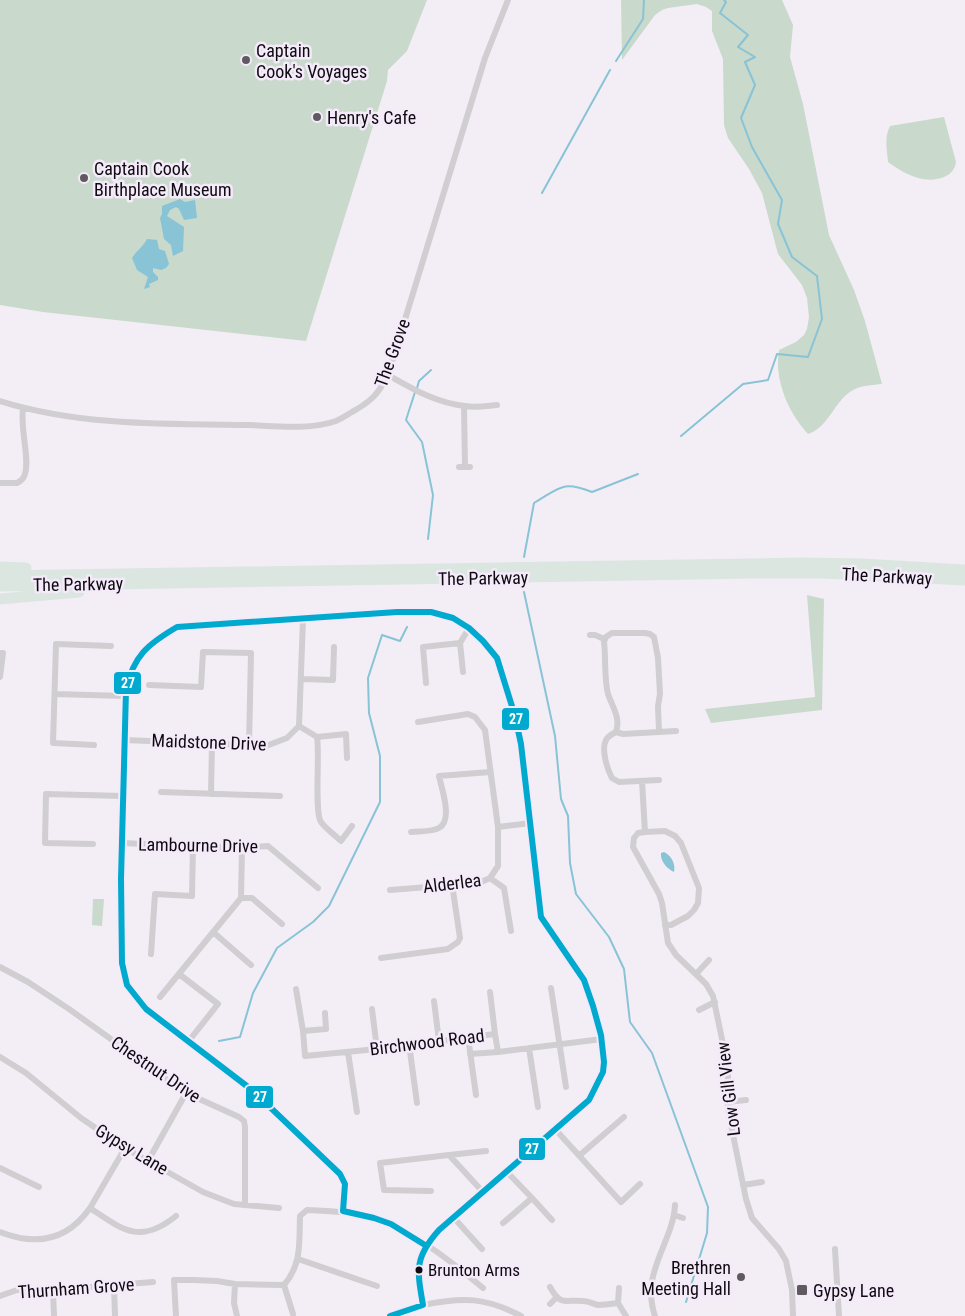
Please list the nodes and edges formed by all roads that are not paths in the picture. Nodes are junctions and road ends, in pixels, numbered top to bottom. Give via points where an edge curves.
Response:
1 (508, 0) edge
2 (388, 375) junction
3 (0, 401) edge
4 (497, 405) dead end
5 (464, 406) junction
6 (23, 409) junction
7 (465, 467) dead end
8 (0, 483) edge
9 (0, 567) edge
10 (965, 570) edge
11 (136, 573) junction
12 (0, 576) edge
13 (965, 580) edge
14 (147, 583) junction
15 (0, 586) edge
16 (0, 599) edge
17 (303, 619) junction
18 (469, 628) junction
19 (590, 635) dead end
20 (604, 639) junction
21 (460, 644) junction
22 (111, 646) dead end
23 (334, 647) dead end
24 (0, 653) edge
25 (463, 672) dead end
26 (0, 677) edge
27 (302, 679) junction
28 (426, 683) dead end
29 (149, 685) dead end
30 (55, 694) junction
31 (125, 696) junction
32 (418, 722) dead end
33 (299, 726) junction
34 (676, 731) dead end
35 (616, 732) junction
36 (659, 732) junction
37 (317, 737) junction
38 (125, 740) junction
39 (212, 743) junction
40 (94, 745) dead end
41 (249, 746) junction
42 (347, 758) dead end
43 (490, 772) junction
44 (659, 780) dead end
45 (642, 781) junction
46 (161, 792) dead end
47 (211, 794) junction
48 (123, 796) junction
49 (280, 796) dead end
50 (531, 823) junction
51 (352, 826) dead end
52 (498, 828) junction
53 (412, 832) dead end
54 (645, 832) junction
55 (122, 843) junction
56 (93, 844) dead end
57 (193, 846) junction
58 (242, 848) junction
59 (490, 878) junction
60 (452, 884) junction
61 (318, 888) dead end
62 (390, 890) dead end
63 (241, 898) junction
64 (282, 924) dead end
65 (665, 925) junction
66 (511, 931) dead end
67 (213, 932) junction
68 (151, 954) dead end
69 (381, 958) dead end
70 (709, 960) dead end
71 (251, 965) dead end
72 (0, 967) edge
73 (179, 974) junction
74 (696, 974) junction
75 (296, 988) dead end
76 (550, 988) dead end
77 (490, 992) dead end
78 (160, 996) dead end
79 (434, 1000) dead end
80 (715, 1002) junction
81 (372, 1009) dead end
82 (699, 1010) dead end
83 (325, 1013) dead end
84 (304, 1031) junction
85 (495, 1034) junction
86 (468, 1037) junction
87 (602, 1039) junction
88 (439, 1041) junction
89 (188, 1042) junction
90 (409, 1044) junction
91 (559, 1045) junction
92 (529, 1048) junction
93 (377, 1049) junction
94 (348, 1052) junction
95 (498, 1052) junction
96 (470, 1054) junction
97 (0, 1056) edge
98 (566, 1087) dead end
99 (186, 1093) junction
100 (476, 1095) dead end
101 (746, 1100) dead end
102 (417, 1102) dead end
103 (727, 1102) junction
104 (538, 1107) dead end
105 (357, 1112) dead end
106 (624, 1117) dead end
107 (555, 1129) junction
108 (125, 1148) junction
109 (486, 1151) dead end
110 (449, 1155) junction
111 (580, 1156) junction
112 (148, 1161) junction
113 (0, 1168) edge
114 (507, 1172) junction
115 (762, 1182) dead end
116 (640, 1184) dead end
117 (743, 1185) junction
118 (39, 1187) dead end
119 (431, 1191) dead end
120 (483, 1192) junction
121 (532, 1198) junction
122 (675, 1204) dead end
123 (246, 1205) junction
124 (90, 1208) junction
125 (279, 1208) dead end
126 (343, 1211) junction
127 (674, 1215) junction
128 (176, 1216) dead end
129 (454, 1218) junction
130 (682, 1218) dead end
131 (552, 1220) dead end
132 (503, 1224) dead end
133 (0, 1232) edge
134 (425, 1245) junction
135 (482, 1249) dead end
136 (835, 1249) dead end
137 (298, 1259) junction
138 (153, 1282) dead end
139 (234, 1284) junction
140 (114, 1286) junction
141 (284, 1286) junction
142 (377, 1286) dead end
143 (550, 1286) dead end
144 (483, 1288) dead end
145 (619, 1288) dead end
146 (52, 1290) junction
147 (0, 1296) edge
148 (557, 1297) junction
149 (618, 1303) junction
150 (550, 1304) dead end
151 (423, 1305) junction
152 (293, 1314) dead end
153 (54, 1316) edge
154 (115, 1316) edge
155 (176, 1316) edge
156 (237, 1316) edge
157 (390, 1316) edge
158 (521, 1316) edge
159 (626, 1316) edge
160 (655, 1316) edge
161 (793, 1316) edge
162 (839, 1316) edge

1 - 2 street, The Grove via 485,58
2 - 5 street via 433,399
2 - 6 street, The Grove via 367,404 336,421 312,425 174,424 88,419
3 - 6 street, The Grove
4 - 5 street
5 - 7 street
6 - 8 street via 24,476 17,483
9 - 11 highway
10 - 11 highway, The Parkway via 803,563
11 - 12 highway, The Parkway
13 - 14 highway, The Parkway via 822,572
14 - 15 highway, The Parkway
14 - 16 highway via 118,590
17 - 18 street via 431,612 453,618
17 - 27 street
17 - 31 street via 177,627 154,640 139,654 130,670
18 - 21 street
18 - 50 street via 497,658 507,688 521,744
19 - 20 street
20 - 35 street via 606,687 617,718
20 - 36 street via 612,633 644,632 654,637 660,694
21 - 25 street
21 - 28 street via 423,647
22 - 30 street via 56,644
23 - 27 street via 333,680
24 - 26 street via 3,652
27 - 33 street
29 - 41 street via 201,687 203,652 252,654
30 - 31 street
30 - 40 street via 53,743
31 - 38 street
32 - 43 street, Alderlea via 468,714 476,717 485,730
33 - 37 street
33 - 41 street, Maidstone Drive via 276,744
34 - 36 street
35 - 36 street
35 - 45 street via 605,743 610,776 619,782
37 - 42 street via 346,734
37 - 51 street via 320,821 341,841
38 - 39 street, Maidstone Drive
38 - 48 street
39 - 41 street, Maidstone Drive
39 - 47 street
43 - 52 street, Alderlea
43 - 53 street via 439,776 446,814 444,823 437,829
44 - 45 street
45 - 54 street
46 - 47 street
47 - 49 street
48 - 55 street
48 - 56 street via 46,794 46,843
50 - 52 street
50 - 87 street via 542,917 547,929 580,972
52 - 59 street, Alderlea via 498,866
54 - 65 street, Low Gill View via 636,835 633,848 659,894
54 - 65 street via 665,831 679,840 699,888 694,910 671,925
55 - 57 street, Lambourne Drive
55 - 89 street via 122,963 127,985 146,1009
57 - 58 street, Lambourne Drive
57 - 68 street via 192,896 155,894
58 - 61 street, Lambourne Drive via 268,846
58 - 63 street
59 - 60 street, Alderlea via 479,883
59 - 66 street via 504,888
60 - 62 street, Alderlea
60 - 69 street via 458,942 448,949
63 - 64 street via 252,898
63 - 67 street
65 - 74 street, Low Gill View via 671,949
67 - 71 street
67 - 73 street
70 - 74 street
72 - 99 street, Chestnut Drive via 61,1004
73 - 78 street
73 - 89 street via 218,1004
74 - 80 street, Low Gill View via 710,990
75 - 84 street, Birchwood Road
76 - 91 street
77 - 85 street
79 - 88 street
80 - 82 street
80 - 103 street, Low Gill View via 728,1068
81 - 93 street
83 - 84 street via 326,1029
84 - 94 street, Birchwood Road via 306,1056
85 - 86 street, Birchwood Road
85 - 95 street, Birchwood Road
86 - 88 street, Birchwood Road
86 - 96 street
87 - 91 street, Birchwood Road
87 - 107 street via 603,1071 598,1085 589,1100
88 - 90 street, Birchwood Road
89 - 126 street via 252,1090 340,1174 345,1184
90 - 93 street, Birchwood Road
90 - 102 street
91 - 92 street, Birchwood Road
91 - 98 street
92 - 95 street, Birchwood Road
92 - 104 street
93 - 94 street, Birchwood Road
94 - 105 street
95 - 96 street
96 - 100 street
97 - 108 street, Gypsy Lane
99 - 112 street
99 - 123 street, Chestnut Drive via 244,1121
101 - 103 street
103 - 117 street, Low Gill View
106 - 111 street
107 - 111 street
107 - 114 street
108 - 112 street, Gypsy Lane
108 - 124 street
109 - 110 street
110 - 119 street via 380,1163 384,1190
110 - 120 street
111 - 116 street via 621,1202
112 - 123 street, Gypsy Lane via 210,1195
113 - 118 street
114 - 120 street
114 - 121 street
115 - 117 street
117 - 161 street, Low Gill View via 752,1218 786,1261
120 - 129 street
121 - 131 street
121 - 132 street
122 - 127 street
123 - 125 street, Gypsy Lane
124 - 128 street via 131,1232 141,1233 165,1225
124 - 133 street via 69,1230 44,1239 29,1240
126 - 134 street via 391,1224
126 - 137 street via 307,1210 300,1216
127 - 130 street
127 - 160 street via 653,1272 651,1300
129 - 134 street
129 - 135 street
134 - 144 street
134 - 151 street via 418,1263
136 - 162 street
137 - 141 street via 293,1275
137 - 142 street
138 - 140 street, Thurnham Grove
139 - 141 street
139 - 155 street via 174,1280
139 - 156 street
140 - 146 street, Thurnham Grove
140 - 154 street
141 - 152 street
143 - 148 street
145 - 149 street
146 - 147 street, Thurnham Grove via 17,1290
146 - 153 street
148 - 149 street via 570,1302
148 - 150 street
149 - 159 street
151 - 157 street
151 - 158 street via 462,1299 480,1301 501,1306

